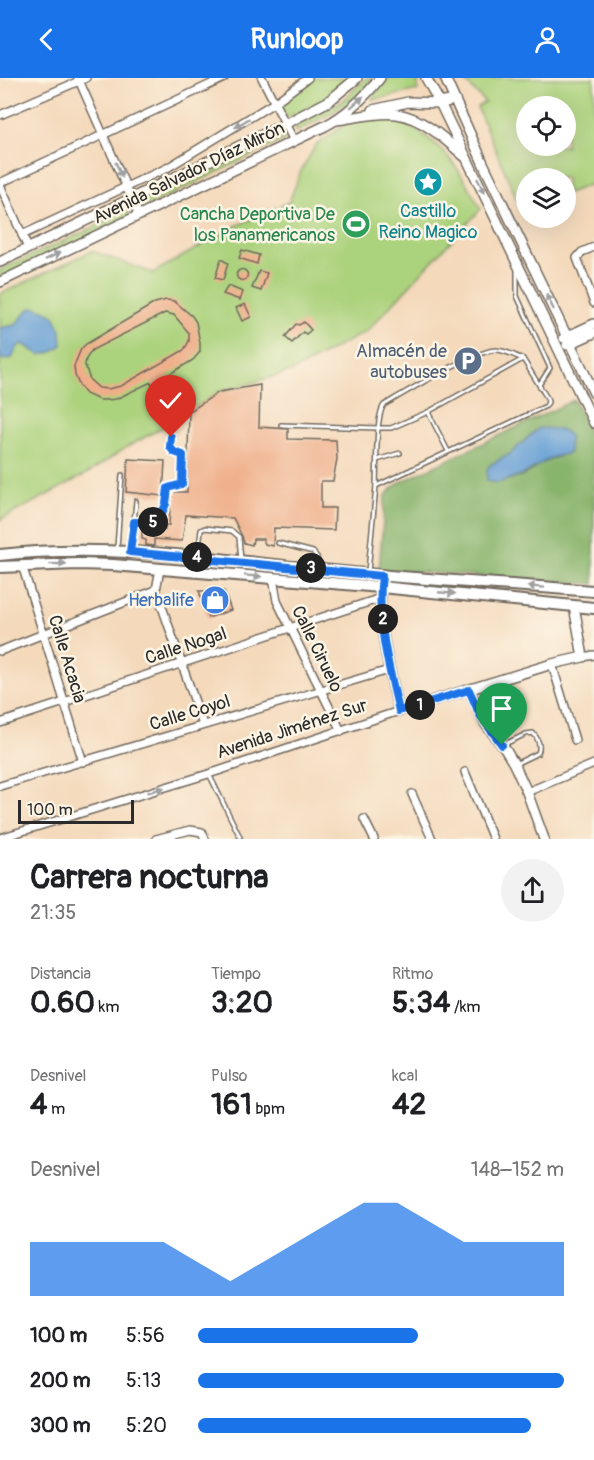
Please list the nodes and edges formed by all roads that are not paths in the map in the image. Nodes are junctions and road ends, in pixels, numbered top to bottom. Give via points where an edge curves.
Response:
1 (224, 78) edge
2 (262, 78) edge
3 (308, 78) edge
4 (357, 78) edge
5 (380, 78) edge
6 (426, 78) edge
7 (445, 78) edge
8 (81, 79) edge
9 (455, 100) junction
10 (274, 103) junction
11 (440, 103) junction
12 (0, 115) edge
13 (355, 118) junction
14 (336, 120) junction
15 (285, 124) junction
16 (103, 135) junction
17 (294, 141) junction
18 (468, 160) junction
19 (0, 184) edge
20 (127, 188) junction
21 (132, 199) junction
22 (139, 216) junction
23 (22, 236) junction
24 (594, 247) edge
25 (28, 248) junction
26 (517, 260) junction
27 (0, 262) edge
28 (0, 282) edge
29 (594, 303) edge
30 (594, 324) edge
31 (594, 333) edge
32 (569, 340) junction
33 (558, 345) junction
34 (523, 359) junction
35 (539, 385) junction
36 (593, 390) edge
37 (580, 393) junction
38 (428, 412) junction
39 (594, 423) edge
40 (281, 425) dead end
41 (378, 428) junction
42 (171, 437) dead end
43 (448, 451) junction
44 (400, 453) dead end
45 (378, 460) junction
46 (123, 475) dead end
47 (376, 486) junction
48 (136, 501) dead end
49 (134, 522) junction
50 (278, 543) dead end
51 (117, 551) junction
52 (130, 552) junction
53 (0, 555) edge
54 (198, 557) junction
55 (241, 561) junction
56 (22, 565) junction
57 (0, 567) edge
58 (160, 569) junction
59 (319, 569) junction
60 (367, 574) junction
61 (273, 578) junction
62 (381, 587) junction
63 (156, 590) junction
64 (594, 591) edge
65 (574, 606) junction
66 (594, 608) edge
67 (291, 628) junction
68 (42, 633) junction
69 (0, 651) edge
70 (594, 655) edge
71 (583, 657) junction
72 (181, 663) junction
73 (552, 664) junction
74 (389, 670) junction
75 (320, 689) junction
76 (469, 690) junction
77 (64, 700) junction
78 (399, 711) junction
79 (0, 723) edge
80 (203, 725) junction
81 (341, 731) junction
82 (575, 740) dead end
83 (502, 745) junction
84 (83, 762) junction
85 (514, 764) junction
86 (594, 764) edge
87 (465, 772) dead end
88 (210, 774) junction
89 (0, 786) edge
90 (527, 792) junction
91 (412, 794) dead end
92 (364, 819) dead end
93 (204, 836) edge
94 (240, 837) dead end
95 (0, 838) edge
96 (156, 839) edge
97 (374, 839) edge
98 (432, 839) edge
99 (493, 839) edge
100 (544, 839) edge

1 - 16 street
2 - 10 street
3 - 10 street, Avenida Salvador Díaz Mirón
4 - 15 main road, Avenida Salvador Díaz Mirón via 329,101
14 -> 5 main road, Avenida Salvador Díaz Mirón
6 - 11 main road
7 - 9 main road
8 - 12 street
8 - 16 street
9 - 11 main road
32 -> 9 main road
10 - 15 street
10 -> 20 street, Avenida Salvador Díaz Mirón
11 - 13 main road via 408,102
11 - 18 main road
13 - 14 main road
13 - 18 main road via 381,114 408,117 440,135
14 - 17 main road, Avenida Salvador Díaz Mirón
15 - 17 street
15 - 21 main road, Avenida Salvador Díaz Mirón
16 - 19 street
16 -> 20 street
17 - 22 main road, Avenida Salvador Díaz Mirón
18 -> 26 main road
19 - 23 street
20 - 21 street
20 - 23 street, Avenida Salvador Díaz Mirón
21 - 22 street
21 - 25 main road, Avenida Salvador Díaz Mirón
28 -> 22 main road, Avenida Salvador Díaz Mirón
23 - 25 street
24 - 29 street via 577,258
25 - 27 main road, Avenida Salvador Díaz Mirón
26 - 33 main road
26 - 35 lane via 517,296 550,368
30 - 32 main road
31 - 32 main road
32 - 33 main road
32 - 36 main road
33 - 37 main road
34 - 35 lane
34 - 38 lane
34 - 41 lane via 496,350 462,362 384,405
35 - 43 lane via 547,398 546,406
36 - 37 main road
37 - 39 main road
38 - 41 lane via 391,428
38 - 43 lane
40 - 41 lane
41 - 45 lane
42 - 49 lane via 170,447 183,455 182,484 168,488 159,520
43 - 47 lane
44 - 45 lane
45 - 47 lane
46 - 51 lane
47 - 60 lane
48 - 49 lane
49 - 52 lane
50 - 59 lane via 313,552
51 - 52 main road
51 - 53 main road
52 - 54 main road
54 - 55 main road
54 - 55 lane via 199,532 205,528 236,533
55 - 59 main road
56 - 57 main road
56 -> 58 main road
56 - 68 street, Calle Acacia
58 -> 61 main road
58 - 63 street
59 - 60 main road
60 - 62 main road
61 - 62 main road
61 - 67 street, Calle Ciruelo via 275,595
64 -> 62 main road
62 -> 65 main road
62 - 67 street, Calle Nogal
62 - 74 main road
63 - 68 street
63 - 72 street
65 - 66 main road
65 - 71 main road
67 - 72 street, Calle Nogal
67 - 75 street, Calle Ciruelo
68 - 69 street
68 - 77 street, Calle Acacia
70 - 71 street, Avenida Jiménez Sur
71 - 73 main road, Avenida Jiménez Sur
72 - 77 street, Calle Nogal
72 - 80 street
73 - 76 main road, Avenida Jiménez Sur
73 - 82 street
74 - 75 street, Calle Coyol
74 - 78 main road
75 - 80 street, Calle Coyol
75 - 81 street, Calle Ciruelo
76 - 78 main road, Avenida Jiménez Sur
76 - 83 main road via 480,715
77 - 79 street, Calle Nogal
77 - 84 street, Calle Acacia
78 - 81 street, Avenida Jiménez Sur
80 - 84 street, Calle Coyol
81 - 88 street, Avenida Jiménez Sur
83 - 85 main road
83 - 85 lane via 526,734 536,736 538,753
84 - 89 street, Calle Coyol
85 - 90 main road
86 - 90 street
87 - 99 street
88 - 94 lane
95 -> 88 street, Avenida Jiménez Sur
90 - 100 main road
91 - 98 street
92 - 97 street
93 - 96 street via 190,830

